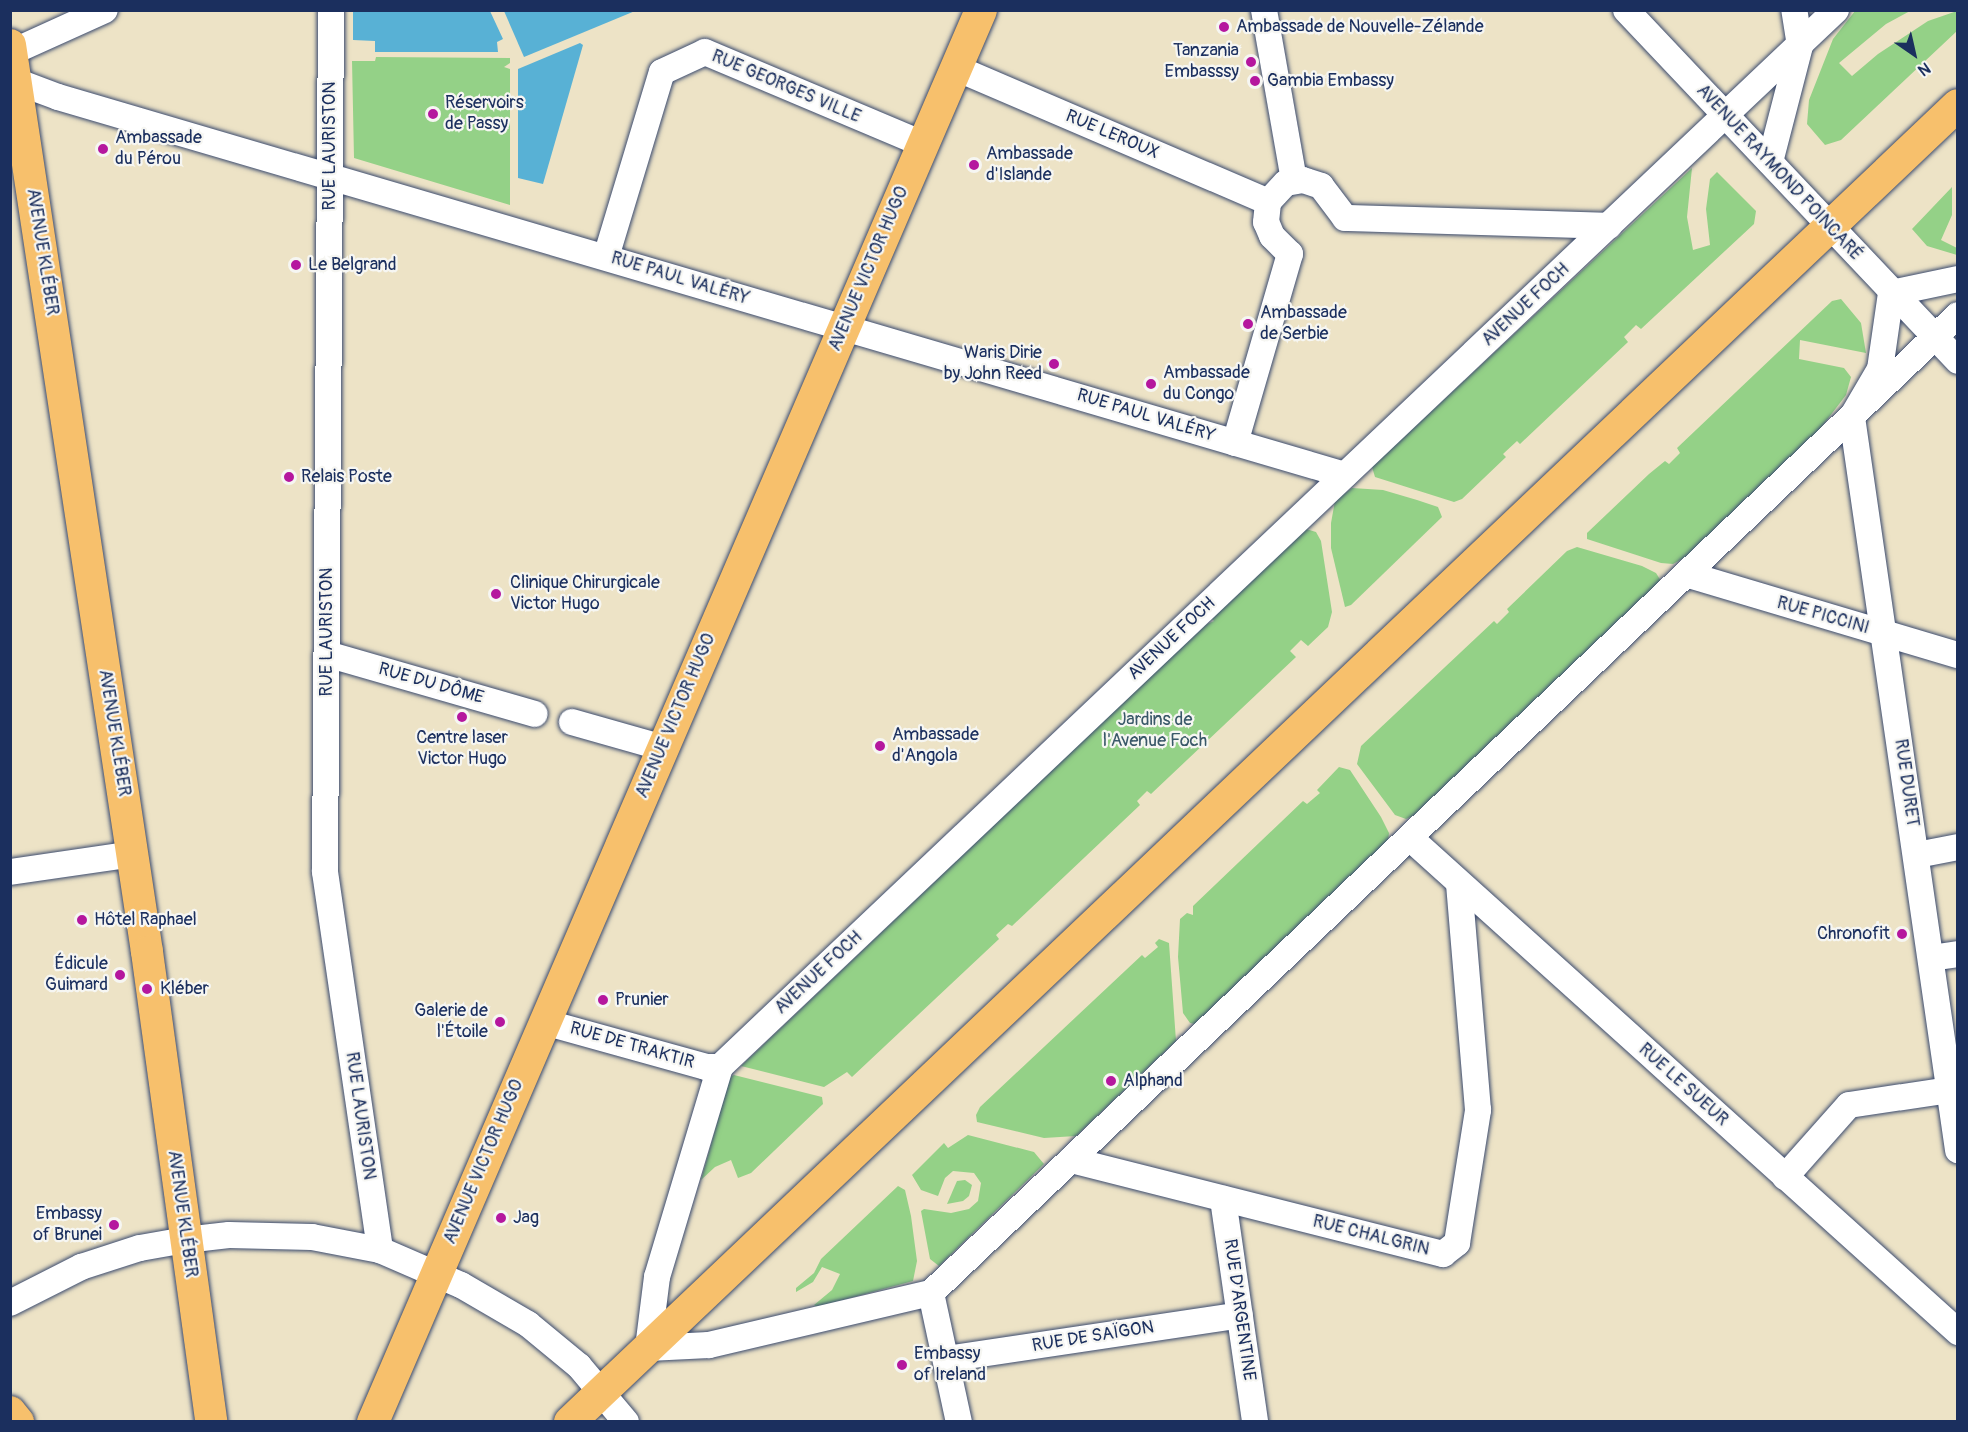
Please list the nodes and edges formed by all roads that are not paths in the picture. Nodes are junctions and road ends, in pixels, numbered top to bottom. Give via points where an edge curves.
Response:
1 (105, 10) edge
2 (330, 10) edge
3 (981, 10) edge
4 (1264, 10) edge
5 (1626, 10) edge
6 (1794, 10) edge
7 (1836, 10) edge
8 (1800, 46) junction
9 (12, 62) edge
10 (956, 68) junction
11 (1958, 105) edge
12 (1727, 116) junction
13 (923, 144) junction
14 (1770, 162) junction
15 (329, 177) junction
16 (1294, 180) junction
17 (1268, 202) junction
18 (1609, 226) junction
19 (1830, 226) junction
20 (606, 257) junction
21 (1958, 279) edge
22 (1891, 292) junction
23 (1958, 315) edge
24 (844, 326) junction
25 (1933, 336) junction
26 (1958, 362) edge
27 (1852, 417) junction
28 (1235, 443) junction
29 (1345, 475) junction
30 (1689, 574) junction
31 (1885, 634) junction
32 (327, 654) junction
33 (1958, 655) edge
34 (535, 714) dead end
35 (572, 722) dead end
36 (663, 748) junction
37 (1410, 838) junction
38 (1958, 847) edge
39 (133, 854) junction
40 (1917, 855) junction
41 (10, 872) edge
42 (1459, 884) junction
43 (1958, 954) edge
44 (1931, 958) junction
45 (544, 1022) junction
46 (720, 1067) junction
47 (1949, 1090) junction
48 (1958, 1150) edge
49 (1071, 1160) junction
50 (1785, 1177) junction
51 (1223, 1199) junction
52 (185, 1240) junction
53 (380, 1250) junction
54 (436, 1273) junction
55 (932, 1293) junction
56 (10, 1303) edge
57 (1240, 1314) junction
58 (1958, 1332) edge
59 (648, 1348) junction
60 (947, 1359) junction
61 (602, 1391) junction
62 (10, 1412) edge
63 (18, 1422) edge
64 (211, 1422) edge
65 (373, 1422) edge
66 (570, 1422) edge
67 (626, 1422) edge
68 (959, 1422) edge
69 (1255, 1422) edge

1 - 9 street
2 - 15 street, RUE LAURISTON
3 - 10 main road, AVENUE VICTOR HUGO
4 - 16 street
5 - 12 street, AVENUE RAYMOND POINCARÉ
6 - 8 street
7 - 8 street, AVENUE FOCH
8 - 12 street, AVENUE FOCH
8 - 14 street
9 - 15 street, RUE PAUL VALÉRY via 58,97
9 - 39 main road, AVENUE KLÉBER
10 - 13 main road, AVENUE VICTOR HUGO
10 - 17 street, RUE LEROUX
11 - 19 main road
12 - 14 street, AVENUE RAYMOND POINCARÉ
12 - 18 street, AVENUE FOCH
13 - 20 street, RUE GEORGES VILLE via 705,52 662,72
13 - 24 main road, AVENUE VICTOR HUGO
14 - 19 street, AVENUE RAYMOND POINCARÉ
15 - 20 street, RUE PAUL VALÉRY
15 - 32 street, RUE LAURISTON
16 - 17 street via 1278,187
16 - 18 street via 1321,186 1345,218
17 - 28 street via 1268,230 1290,254
18 - 29 street, AVENUE FOCH
19 - 22 street, AVENUE RAYMOND POINCARÉ
19 - 59 main road
20 - 24 street, RUE PAUL VALÉRY
21 - 22 street
22 - 25 street, AVENUE RAYMOND POINCARÉ
22 - 27 street via 1880,369
23 - 25 street
24 - 28 street, RUE PAUL VALÉRY
24 - 36 main road, AVENUE VICTOR HUGO
25 - 26 street, AVENUE RAYMOND POINCARÉ
25 - 27 street
27 - 30 street
27 - 31 street, RUE DURET
28 - 29 street, RUE PAUL VALÉRY
29 - 46 street, AVENUE FOCH
30 - 31 street, RUE PICCINI
30 - 37 street
31 - 33 street, RUE PICCINI
31 - 40 street, RUE DURET
32 - 34 street, RUE DU DÔME
32 - 53 street, RUE LAURISTON via 325,872
35 - 36 street
36 - 45 main road, AVENUE VICTOR HUGO
37 - 42 street, RUE LE SUEUR
37 - 49 street
38 - 40 street
39 - 41 street
39 - 52 main road, AVENUE KLÉBER
40 - 44 street, RUE DURET
42 - 50 street, RUE LE SUEUR
42 - 51 street, RUE CHALGRIN via 1478,1110 1457,1243 1443,1254
43 - 44 street
44 - 47 street, RUE DURET
45 - 46 street, RUE DE TRAKTIR via 706,1067
45 - 54 main road, AVENUE VICTOR HUGO
46 - 59 street, AVENUE FOCH via 657,1277
47 - 48 street, RUE DURET
47 - 50 street via 1849,1105
49 - 51 street, RUE CHALGRIN
49 - 55 street
50 - 58 street, RUE LE SUEUR
51 - 57 street, RUE D'ARGENTINE
52 - 53 street via 229,1234 312,1237
52 - 56 street via 140,1248 81,1267
52 - 64 main road, AVENUE KLÉBER
53 - 54 street
54 - 61 street via 528,1324 557,1346
54 - 65 main road, AVENUE VICTOR HUGO
55 - 59 street via 710,1345
55 - 60 street
57 - 60 street, RUE DE SAÏGON
57 - 69 street, RUE D'ARGENTINE
59 - 61 main road
60 - 68 street
61 - 66 main road
61 - 67 street
62 - 63 main road

